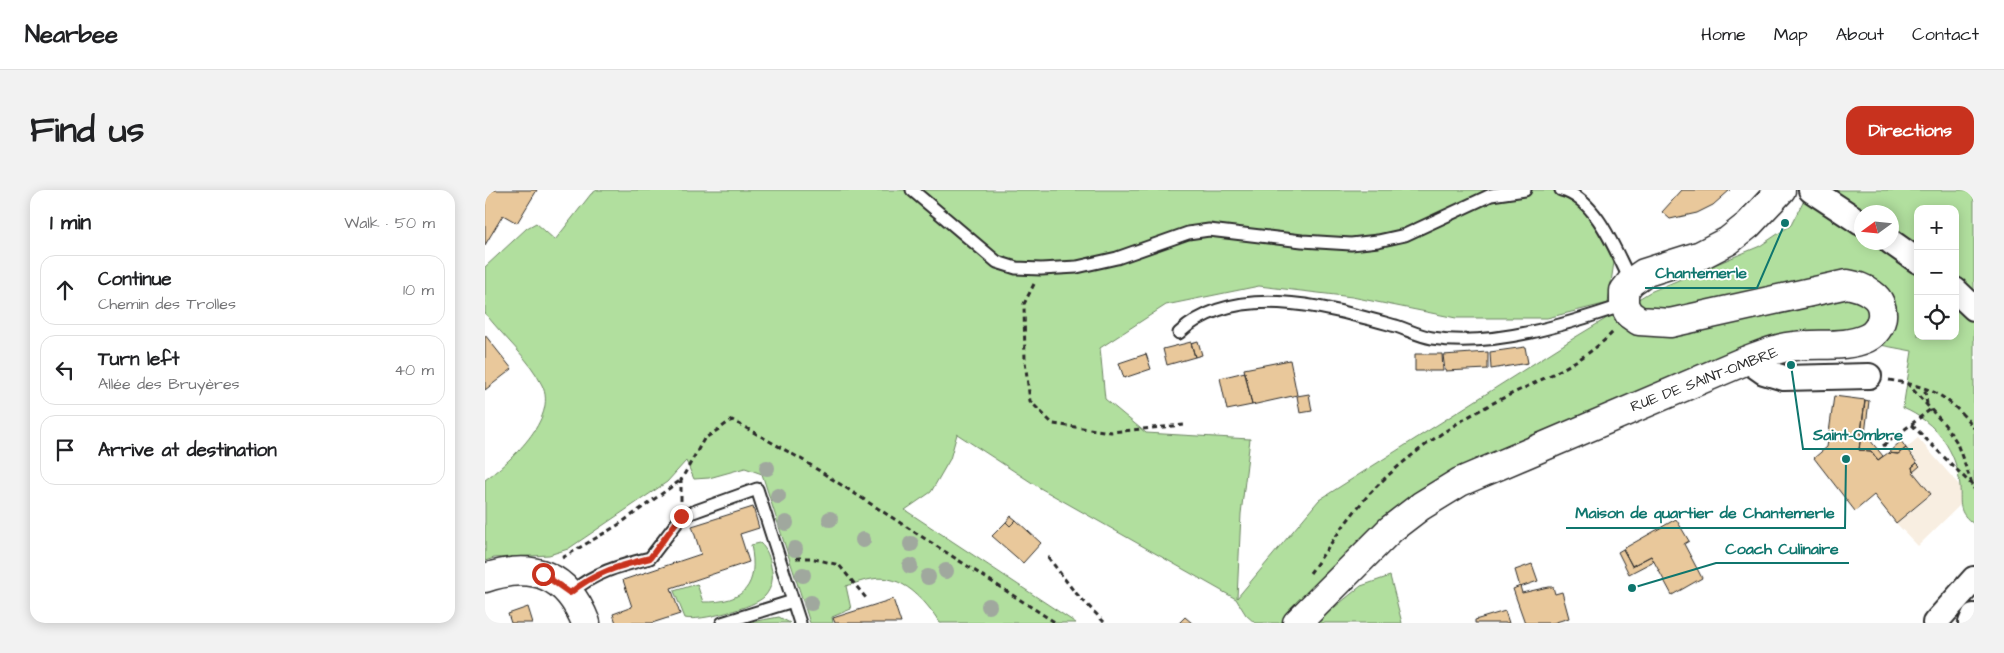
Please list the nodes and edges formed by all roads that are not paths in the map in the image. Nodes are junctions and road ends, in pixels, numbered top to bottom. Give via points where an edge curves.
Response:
1 (911, 190) edge
2 (1525, 190) edge
3 (1561, 190) edge
4 (1781, 190) edge
5 (1811, 190) edge
6 (1854, 218) edge
7 (1899, 248) edge
8 (1914, 258) edge
9 (1959, 294) edge
10 (1628, 300) junction
11 (1974, 308) edge
12 (1179, 333) dead end
13 (1747, 360) junction
14 (1869, 376) road end
15 (485, 578) edge
16 (1974, 579) edge
17 (570, 593) junction
18 (793, 601) junction
19 (1974, 616) edge
20 (586, 623) edge
21 (723, 623) edge
22 (800, 623) edge
23 (1297, 623) edge
24 (1935, 623) edge
25 (1971, 623) edge

1 - 2 lane via 997,262 1016,268 1041,270 1085,266 1188,233 1209,230 1302,241 1351,244 1378,241 1405,235 1491,195
3 - 10 lane via 1583,200 1595,215
4 - 10 street via 1728,242 1701,255 1644,273
5 - 6 street
7 - 8 street
9 - 11 street
10 - 12 lane via 1569,324 1500,337 1431,338 1321,308 1267,302 1234,306 1201,317
10 - 13 street, RUE DE SAINT-OMBRE via 1639,321 1670,323 1847,284 1874,294 1880,304 1883,318 1879,330 1868,338 1851,343 1793,346
13 - 14 street via 1763,372 1784,378
13 - 23 street, RUE DE SAINT-OMBRE via 1460,482 1421,506 1391,530
15 - 17 street via 514,570 529,570 557,582
16 - 24 street
17 - 18 lane via 586,579 610,568 650,558 681,516 757,489
17 - 20 street
18 - 21 lane
18 - 22 lane
19 - 25 street

